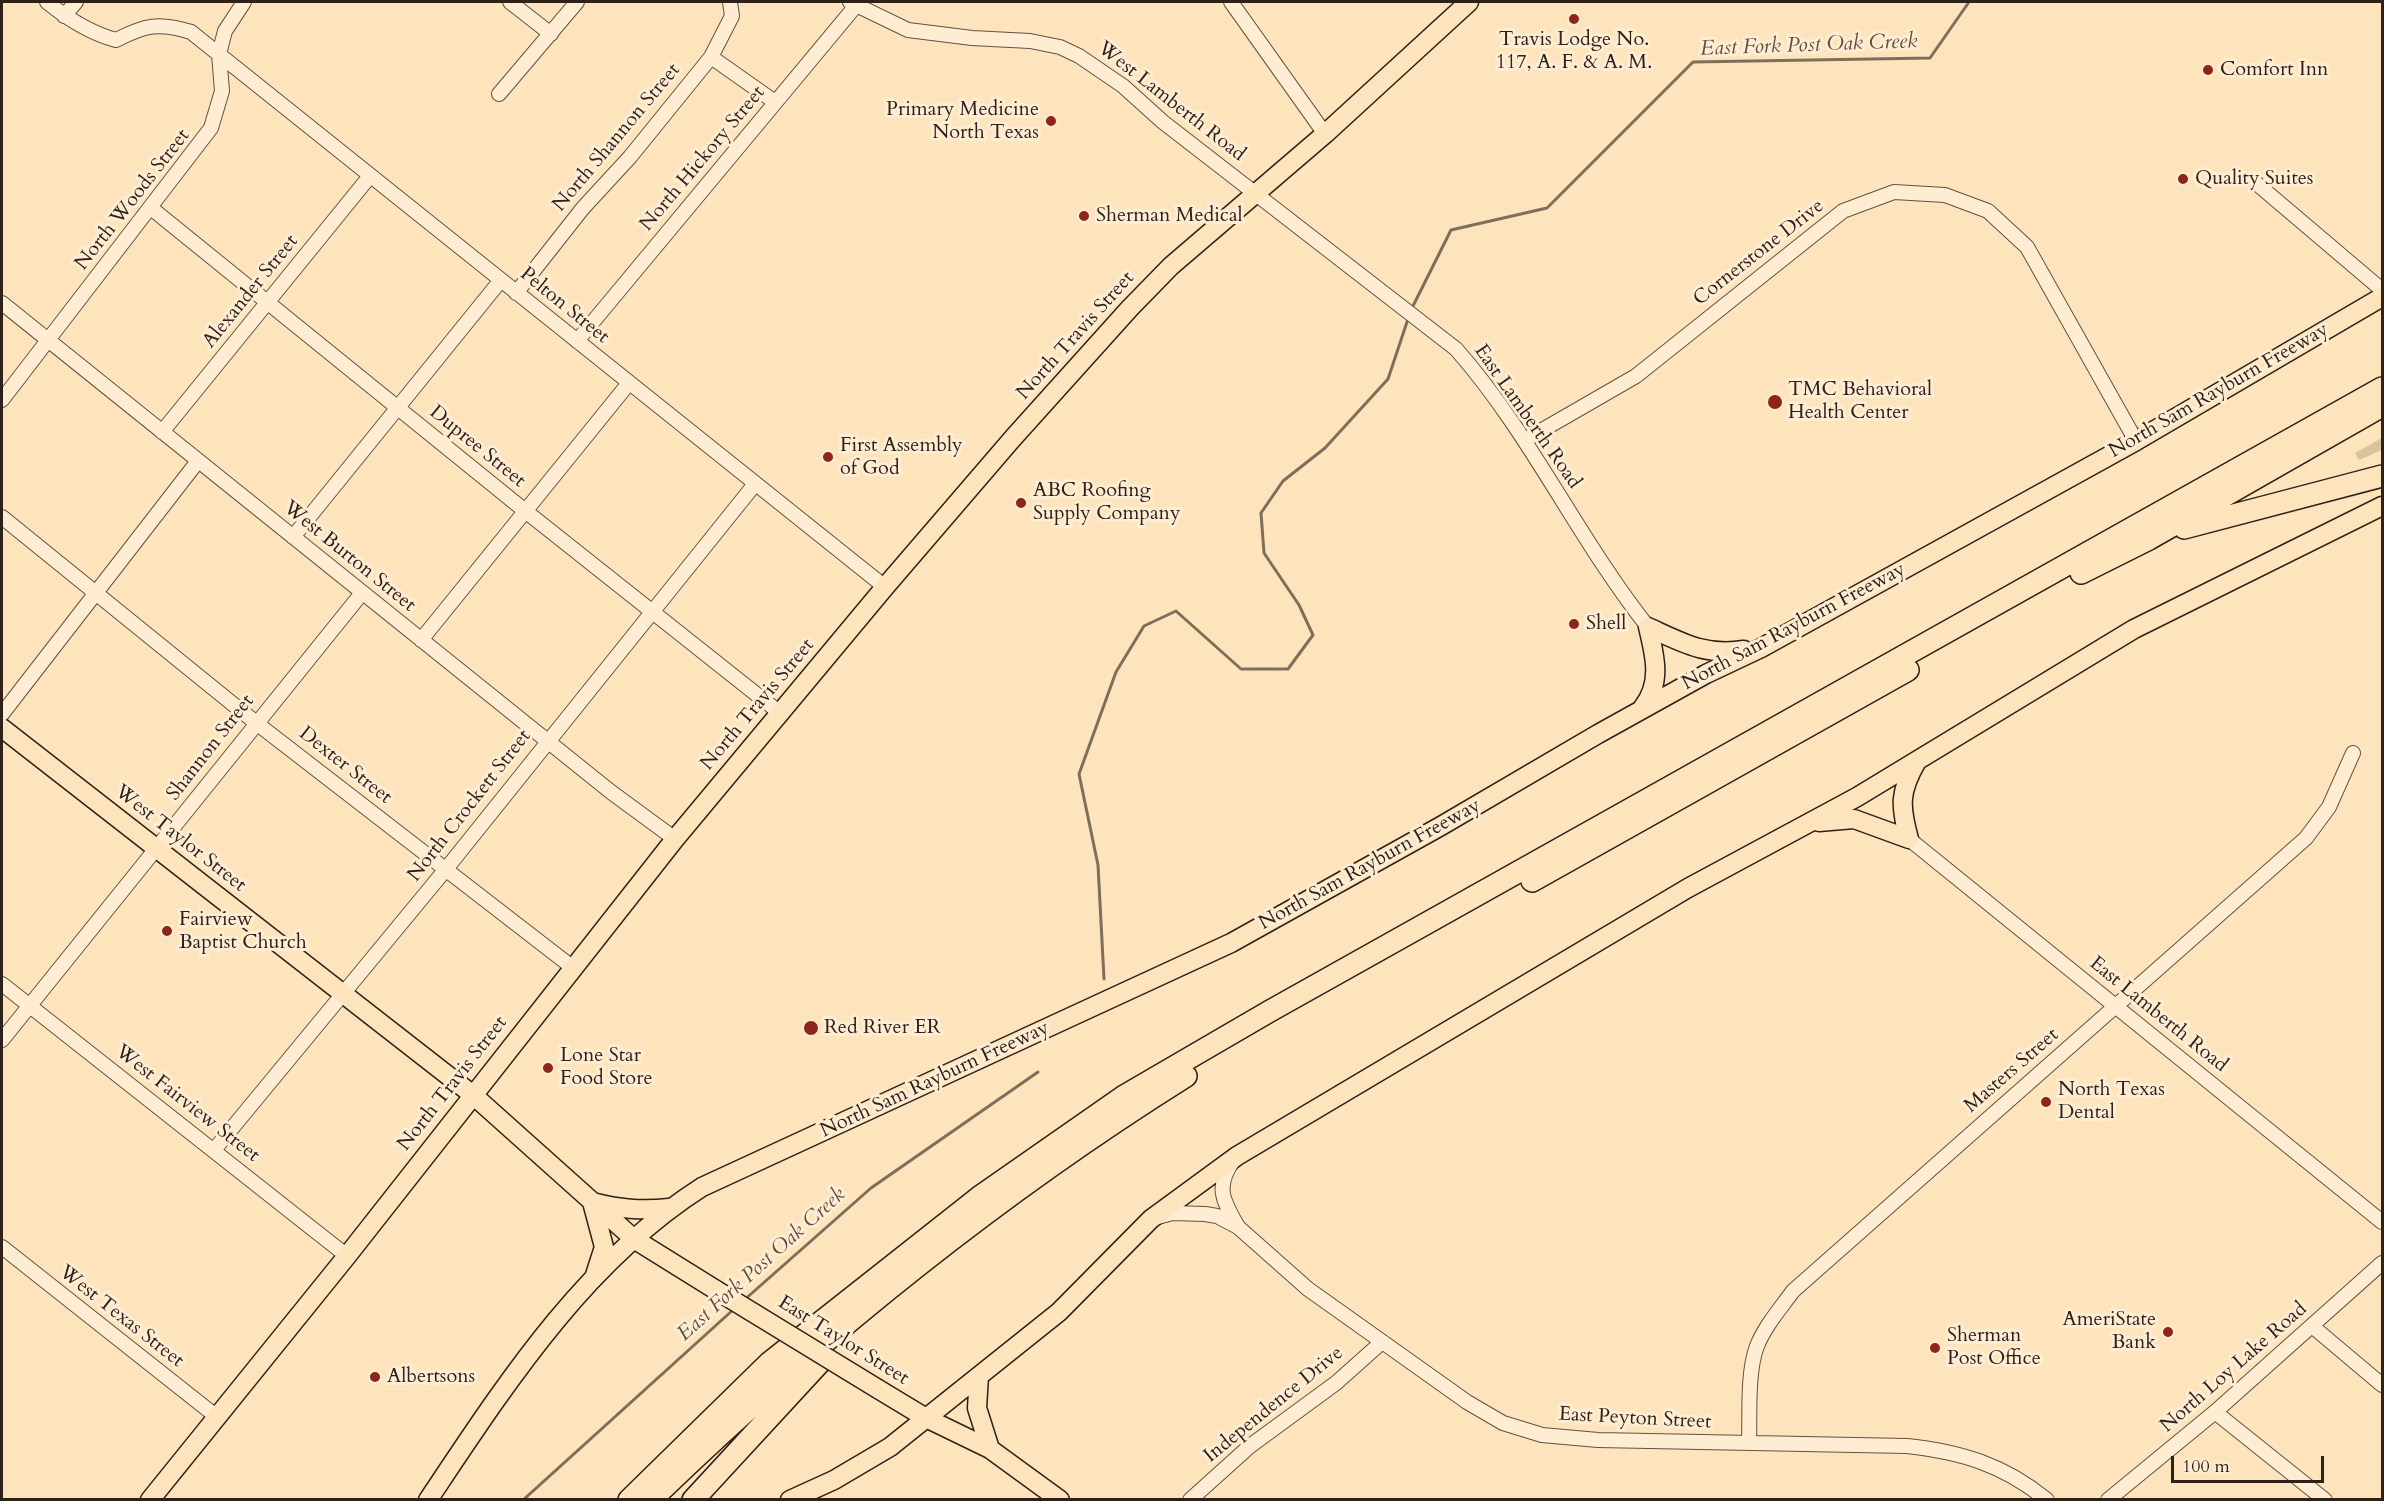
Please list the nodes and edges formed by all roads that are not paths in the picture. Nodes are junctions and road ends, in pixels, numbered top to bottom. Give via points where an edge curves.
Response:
1 (46, 2) edge
2 (76, 2) edge
3 (244, 2) edge
4 (510, 2) edge
5 (577, 2) edge
6 (730, 2) edge
7 (1231, 2) edge
8 (1469, 2) edge
9 (855, 3) edge
10 (64, 16) junction
11 (551, 34) junction
12 (219, 54) junction
13 (711, 57) junction
14 (499, 94) dead end
15 (775, 102) junction
16 (1326, 134) junction
17 (370, 176) junction
18 (2256, 183) dead end
19 (1256, 194) junction
20 (151, 208) junction
21 (501, 280) junction
22 (2382, 290) edge
23 (516, 293) junction
24 (2382, 297) edge
25 (2, 303) edge
26 (268, 303) junction
27 (48, 341) junction
28 (577, 341) junction
29 (629, 383) junction
30 (2382, 388) edge
31 (2, 400) edge
32 (2382, 406) edge
33 (398, 408) junction
34 (162, 432) junction
35 (1525, 440) junction
36 (2136, 441) junction
37 (198, 461) junction
38 (2382, 476) edge
39 (755, 484) junction
40 (2382, 506) edge
41 (524, 510) junction
42 (2, 517) edge
43 (293, 537) junction
44 (2149, 538) junction
45 (885, 587) junction
46 (97, 593) junction
47 (362, 593) junction
48 (651, 612) junction
49 (1648, 627) junction
50 (421, 640) junction
51 (1761, 648) junction
52 (1640, 711) junction
53 (780, 713) junction
54 (2, 714) edge
55 (255, 722) junction
56 (2, 728) edge
57 (547, 741) junction
58 (2353, 753) dead end
59 (1918, 758) junction
60 (1809, 824) junction
61 (675, 839) junction
62 (1909, 839) junction
63 (156, 848) junction
64 (446, 869) junction
65 (572, 967) junction
66 (2, 984) edge
67 (343, 995) junction
68 (29, 1006) junction
69 (2116, 1006) junction
70 (2, 1040) edge
71 (472, 1095) junction
72 (214, 1150) junction
73 (1237, 1156) junction
74 (592, 1202) junction
75 (669, 1208) junction
76 (1150, 1219) junction
77 (2382, 1222) edge
78 (1238, 1227) junction
79 (634, 1239) junction
80 (2, 1247) edge
81 (347, 1256) junction
82 (2382, 1263) edge
83 (594, 1279) junction
84 (886, 1289) junction
85 (2312, 1326) junction
86 (1382, 1342) junction
87 (979, 1376) junction
88 (2382, 1385) edge
89 (2215, 1412) junction
90 (217, 1417) junction
91 (926, 1419) junction
92 (1749, 1443) junction
93 (990, 1449) junction
94 (150, 1500) edge
95 (428, 1500) edge
96 (628, 1500) edge
97 (651, 1500) edge
98 (693, 1500) edge
99 (790, 1500) edge
100 (1060, 1500) edge
101 (1190, 1500) edge
102 (2047, 1500) edge
103 (2108, 1500) edge
104 (2325, 1500) edge

1 - 10 street
2 - 10 street
3 - 12 street, North Woods Street via 225,31
4 - 11 street
5 - 11 street
6 - 13 street, North Shannon Street via 732,16
7 - 16 street
8 - 16 main road, North Travis Street
9 - 15 street, North Hickory Street
9 - 19 street, West Lamberth Road via 909,30 1044,43 1079,56 1123,86
10 - 12 street, Pelton Street via 100,36 117,40 142,27 175,27 191,32
11 - 14 street
12 - 17 street, Pelton Street
12 - 20 street, North Woods Street via 222,91 211,128
13 - 15 street
13 - 23 street, North Shannon Street via 630,157 582,207
15 - 28 street, North Hickory Street
16 - 19 main road, North Travis Street
17 - 21 street, Pelton Street
17 - 26 street, Alexander Street
18 - 22 street
19 - 35 street, East Lamberth Road via 1456,349 1481,377
19 - 45 main road, North Travis Street via 1212,229 1130,308
20 - 26 street, Dupree Street
20 - 27 street, North Woods Street
21 - 23 street, Pelton Street
21 - 33 street
23 - 28 street, Pelton Street
24 - 36 main road, North Sam Rayburn Freeway
25 - 27 street, West Burton Street
26 - 33 street, Dupree Street
26 - 34 street, Alexander Street
27 - 31 street, North Woods Street
27 - 34 street, West Burton Street
28 - 29 street, Pelton Street
29 - 39 street, Pelton Street
29 - 41 street
30 - 96 highway via 1124,1096 982,1195 769,1363
32 - 44 highway
33 - 41 street, Dupree Street
33 - 43 street
34 - 37 street, West Burton Street
35 - 36 street, Cornerstone Drive via 1636,376 1843,211 1894,192 1946,195 1988,211 2026,247
35 - 49 street, East Lamberth Road via 1616,588
36 - 51 main road, North Sam Rayburn Freeway
37 - 43 street, West Burton Street
37 - 46 street
38 - 44 highway
39 - 45 street, Pelton Street
39 - 48 street, North Crockett Street
40 - 59 main road via 2134,629
41 - 48 street, Dupree Street
41 - 50 street
42 - 46 street, Dexter Street
43 - 47 street, West Burton Street
44 - 84 highway via 1252,1034 1150,1098
45 - 53 main road, North Travis Street
46 - 54 street
46 - 55 street, Dexter Street
47 - 50 street, West Burton Street
47 - 55 street, Shannon Street
48 - 53 street, Dupree Street
48 - 57 street, North Crockett Street
49 - 51 main road via 1713,653
49 - 52 main road via 1656,673 1653,694
50 - 57 street, West Burton Street
51 - 52 main road, North Sam Rayburn Freeway
52 - 75 main road, North Sam Rayburn Freeway via 1231,943 702,1187
53 - 61 main road, North Travis Street
55 - 63 street, Shannon Street
55 - 64 street, Dexter Street
56 - 63 main road, West Taylor Street
57 - 61 street, West Burton Street
57 - 64 street, North Crockett Street
58 - 69 street, Masters Street via 2329,807 2306,838
59 - 60 main road
59 - 62 main road via 1901,801
60 - 62 main road via 1854,819
60 - 73 main road via 1688,888
61 - 65 main road, North Travis Street
62 - 69 street, East Lamberth Road
63 - 67 main road, West Taylor Street
63 - 68 street, Shannon Street
64 - 65 street, Dexter Street
64 - 67 street, North Crockett Street
65 - 71 main road, North Travis Street
66 - 68 street, West Fairview Street
67 - 71 main road, West Taylor Street
67 - 72 street, North Crockett Street
68 - 70 street, Shannon Street
68 - 72 street, West Fairview Street
69 - 77 street, East Lamberth Road
69 - 92 street, Masters Street via 1793,1292 1756,1347
71 - 74 main road, East Taylor Street
71 - 81 main road, North Travis Street
72 - 81 street, West Fairview Street
73 - 76 main road
73 - 78 street, East Peyton Street via 1224,1173 1222,1188
74 - 75 main road via 624,1210
74 - 79 main road, East Taylor Street
74 - 83 main road via 604,1247
75 - 79 main road, North Sam Rayburn Freeway
76 - 78 street, East Peyton Street via 1192,1213 1217,1216
76 - 87 main road via 1059,1312
78 - 86 street, East Peyton Street via 1308,1289
79 - 83 main road, North Sam Rayburn Freeway
79 - 91 main road, East Taylor Street, bridge
80 - 90 street, West Texas Street
81 - 90 main road, North Travis Street
82 - 85 street, North Loy Lake Road
83 - 95 main road, North Sam Rayburn Freeway via 504,1386
84 - 97 highway via 735,1418
84 - 98 highway
85 - 88 street
85 - 89 street, North Loy Lake Road
86 - 92 street, East Peyton Street via 1503,1423 1542,1434 1598,1440
86 - 101 street, Independence Drive via 1336,1383 1250,1446
87 - 91 main road
87 - 93 main road via 977,1408
89 - 103 street, North Loy Lake Road
89 - 104 street
90 - 94 main road, North Travis Street
91 - 93 main road, East Taylor Street
91 - 99 main road via 868,1462
92 - 102 street, East Peyton Street via 1907,1446 1949,1451 1988,1463 2028,1484
93 - 100 main road, East Taylor Street

